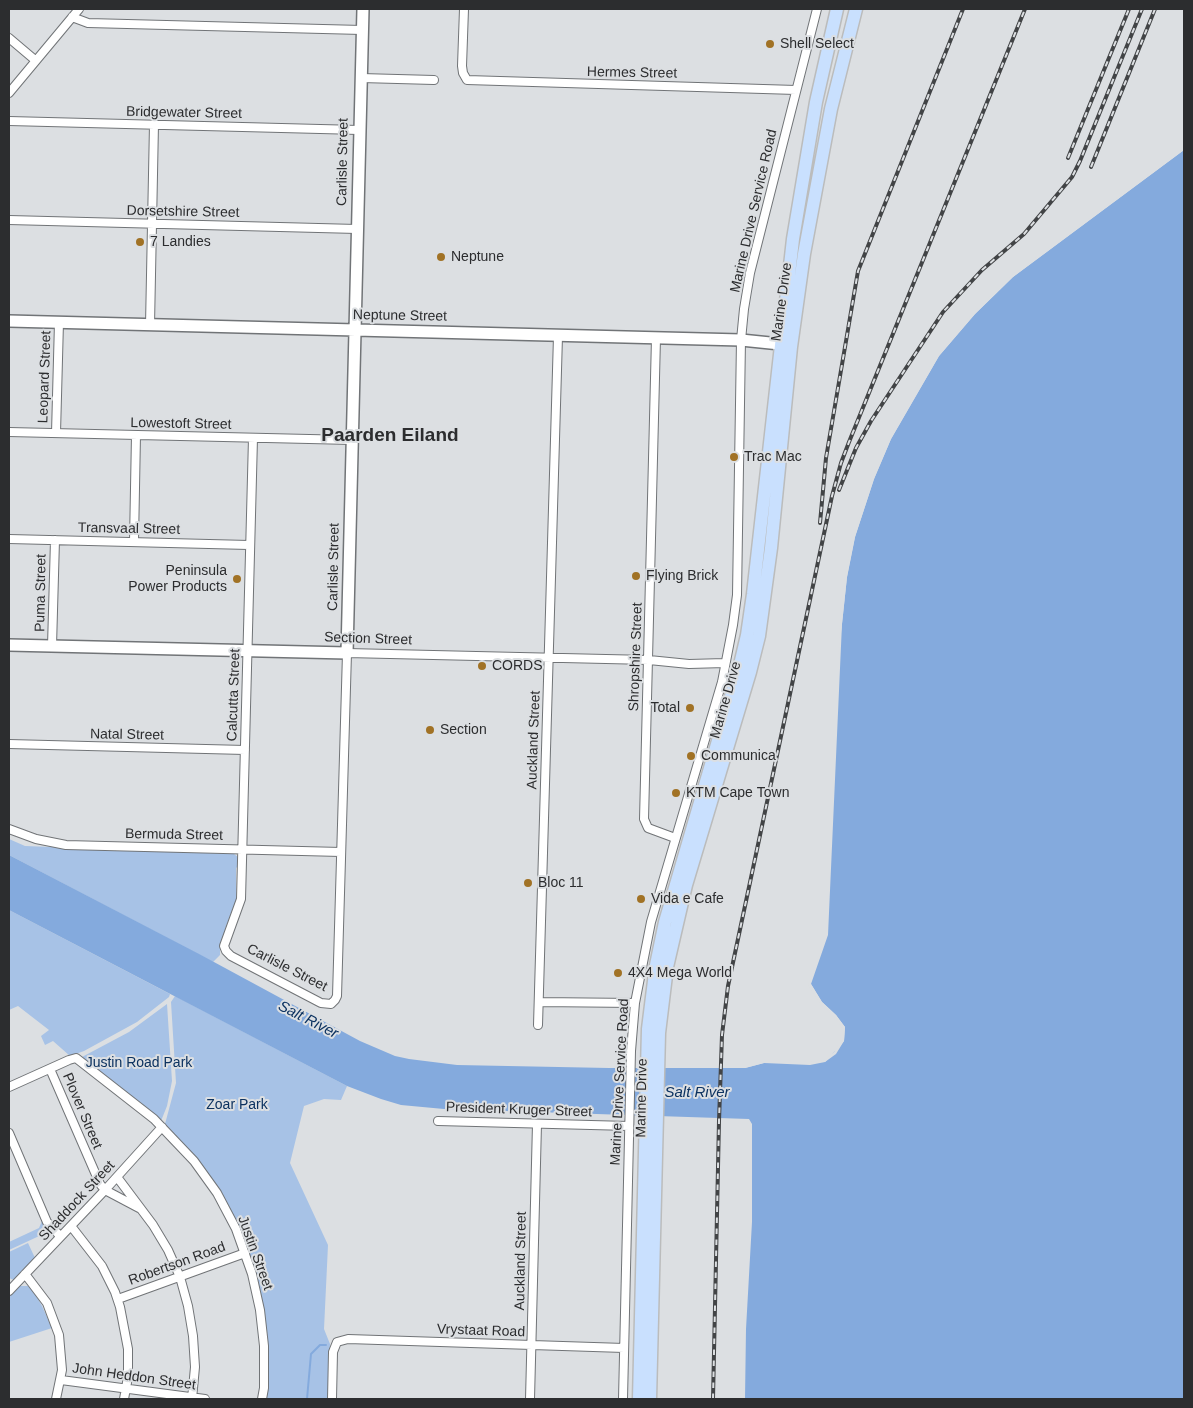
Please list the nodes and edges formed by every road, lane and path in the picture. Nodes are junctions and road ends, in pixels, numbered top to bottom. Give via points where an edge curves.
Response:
1 (79, 9) edge
2 (363, 9) edge
3 (464, 9) edge
4 (817, 9) edge
5 (837, 9) edge
6 (856, 9) edge
7 (72, 17) junction
8 (362, 30) junction
9 (9, 38) edge
10 (35, 60) junction
11 (361, 78) junction
12 (434, 80) dead end
13 (796, 90) junction
14 (9, 93) edge
15 (9, 121) edge
16 (154, 124) junction
17 (359, 130) junction
18 (9, 220) edge
19 (152, 223) junction
20 (357, 229) junction
21 (9, 321) edge
22 (59, 322) junction
23 (150, 325) junction
24 (355, 330) junction
25 (558, 336) junction
26 (656, 338) junction
27 (741, 340) junction
28 (785, 346) junction
29 (9, 432) edge
30 (56, 433) junction
31 (136, 435) junction
32 (253, 438) junction
33 (352, 440) junction
34 (9, 538) edge
35 (55, 540) junction
36 (134, 542) junction
37 (249, 545) junction
38 (9, 645) edge
39 (52, 646) junction
40 (248, 650) junction
41 (347, 653) junction
42 (549, 658) junction
43 (649, 660) junction
44 (726, 663) junction
45 (9, 744) edge
46 (245, 750) junction
47 (9, 829) edge
48 (674, 838) junction
49 (243, 849) junction
50 (341, 852) junction
51 (225, 949) joint
52 (539, 1002) junction
53 (635, 1003) junction
54 (538, 1025) dead end
55 (50, 1069) junction
56 (9, 1087) edge
57 (651, 1120) junction
58 (438, 1121) dead end
59 (629, 1122) junction
60 (537, 1124) junction
61 (162, 1127) junction
62 (9, 1133) edge
63 (116, 1177) junction
64 (105, 1190) junction
65 (140, 1209) junction
66 (71, 1226) junction
67 (60, 1236) junction
68 (245, 1253) junction
69 (25, 1274) junction
70 (180, 1277) junction
71 (9, 1290) edge
72 (118, 1299) junction
73 (532, 1346) junction
74 (624, 1348) junction
75 (61, 1380) junction
76 (126, 1388) junction
77 (192, 1398) edge
78 (56, 1399) edge
79 (124, 1399) edge
80 (205, 1399) edge
81 (262, 1399) edge
82 (332, 1399) edge
83 (530, 1399) edge
84 (623, 1399) edge
85 (639, 1399) edge
86 (650, 1399) edge

1 - 7 street
2 - 8 street, Carlisle Street
3 - 13 street, Hermes Street via 462,73 467,80
4 - 13 street, Marine Drive Service Road
5 - 28 main road, Marine Drive via 816,102 792,239
6 - 28 main road, Marine Drive via 831,109
7 - 8 street via 88,23
7 - 10 street
8 - 11 street, Carlisle Street
9 - 10 street
10 - 14 street
11 - 12 street
11 - 17 street, Carlisle Street
13 - 27 street, Marine Drive Service Road via 750,273
15 - 16 street, Bridgewater Street
16 - 17 street, Bridgewater Street
16 - 19 street
17 - 20 street, Carlisle Street
18 - 19 street, Dorsetshire Street
19 - 20 street, Dorsetshire Street
19 - 23 street
20 - 24 street, Carlisle Street
21 - 22 street, Neptune Street
22 - 23 street, Neptune Street
22 - 30 street, Leopard Street
23 - 24 street, Neptune Street
24 - 25 street, Neptune Street
24 - 33 street, Carlisle Street
25 - 26 street, Neptune Street
25 - 42 street, Auckland Street
26 - 27 street, Neptune Street
26 - 43 street, Shropshire Street
27 - 28 street, Neptune Street
27 - 44 street, Marine Drive Service Road via 737,595
28 - 57 main road, Marine Drive via 769,565 759,636 675,927 653,1051
29 - 30 street, Lowestoft Street
30 - 31 street, Lowestoft Street
31 - 32 street, Lowestoft Street
31 - 36 street
32 - 33 street, Lowestoft Street
32 - 37 street, Calcutta Street
33 - 41 street, Carlisle Street
34 - 35 street, Transvaal Street
35 - 36 street, Transvaal Street
35 - 39 street, Puma Street
36 - 37 street, Transvaal Street
37 - 40 street, Calcutta Street
38 - 39 street, Section Street
39 - 40 street, Section Street
40 - 41 street, Section Street
40 - 46 street, Calcutta Street
41 - 42 street, Section Street
41 - 50 street, Carlisle Street
42 - 43 street, Section Street
42 - 52 street, Auckland Street
43 - 44 street, Section Street
43 - 48 street, Shropshire Street via 644,819 648,828
44 - 48 street, Marine Drive Service Road
45 - 46 street, Natal Street
46 - 49 street, Calcutta Street
47 - 49 street, Bermuda Street via 66,845
48 - 53 street, Marine Drive Service Road via 651,922
49 - 50 street, Bermuda Street
49 - 51 street, Calcutta Street via 240,904
50 - 51 street, Carlisle Street via 338,990 333,1002 321,1003 231,956
52 - 53 street
52 - 54 street, Auckland Street
53 - 59 street, Marine Drive Service Road
55 - 56 street
55 - 61 street, Justin Street via 76,1058
55 - 64 street, Plover Street via 96,1177
57 - 85 main road, Marine Drive
57 - 86 main road, Marine Drive
58 - 60 street, President Kruger Street
59 - 60 street, President Kruger Street
59 - 74 street, Marine Drive Service Road
60 - 73 street, Auckland Street
61 - 63 street, Shaddock Street
61 - 68 street, Justin Street via 194,1161 217,1194
62 - 67 street via 47,1222
63 - 64 street, Shaddock Street
63 - 65 street
64 - 65 street
64 - 66 street, Shaddock Street
65 - 70 street via 161,1237
66 - 67 street, Shaddock Street
66 - 72 street via 98,1260
67 - 69 street, Shaddock Street
68 - 70 street, Robertson Road
68 - 81 street, Justin Street via 260,1310 264,1346
69 - 71 street, Shaddock Street
69 - 75 street via 42,1294 56,1323 61,1346
70 - 72 street, Robertson Road
70 - 77 street via 194,1336
72 - 76 street via 127,1341
73 - 74 street, Vrystaat Road
73 - 82 street, Vrystaat Road via 337,1342 333,1352
73 - 83 street, Auckland Street
74 - 84 street, Marine Drive Service Road
75 - 76 street, John Heddon Street
75 - 78 street
76 - 77 street, John Heddon Street
76 - 79 street
77 - 80 street, John Heddon Street

